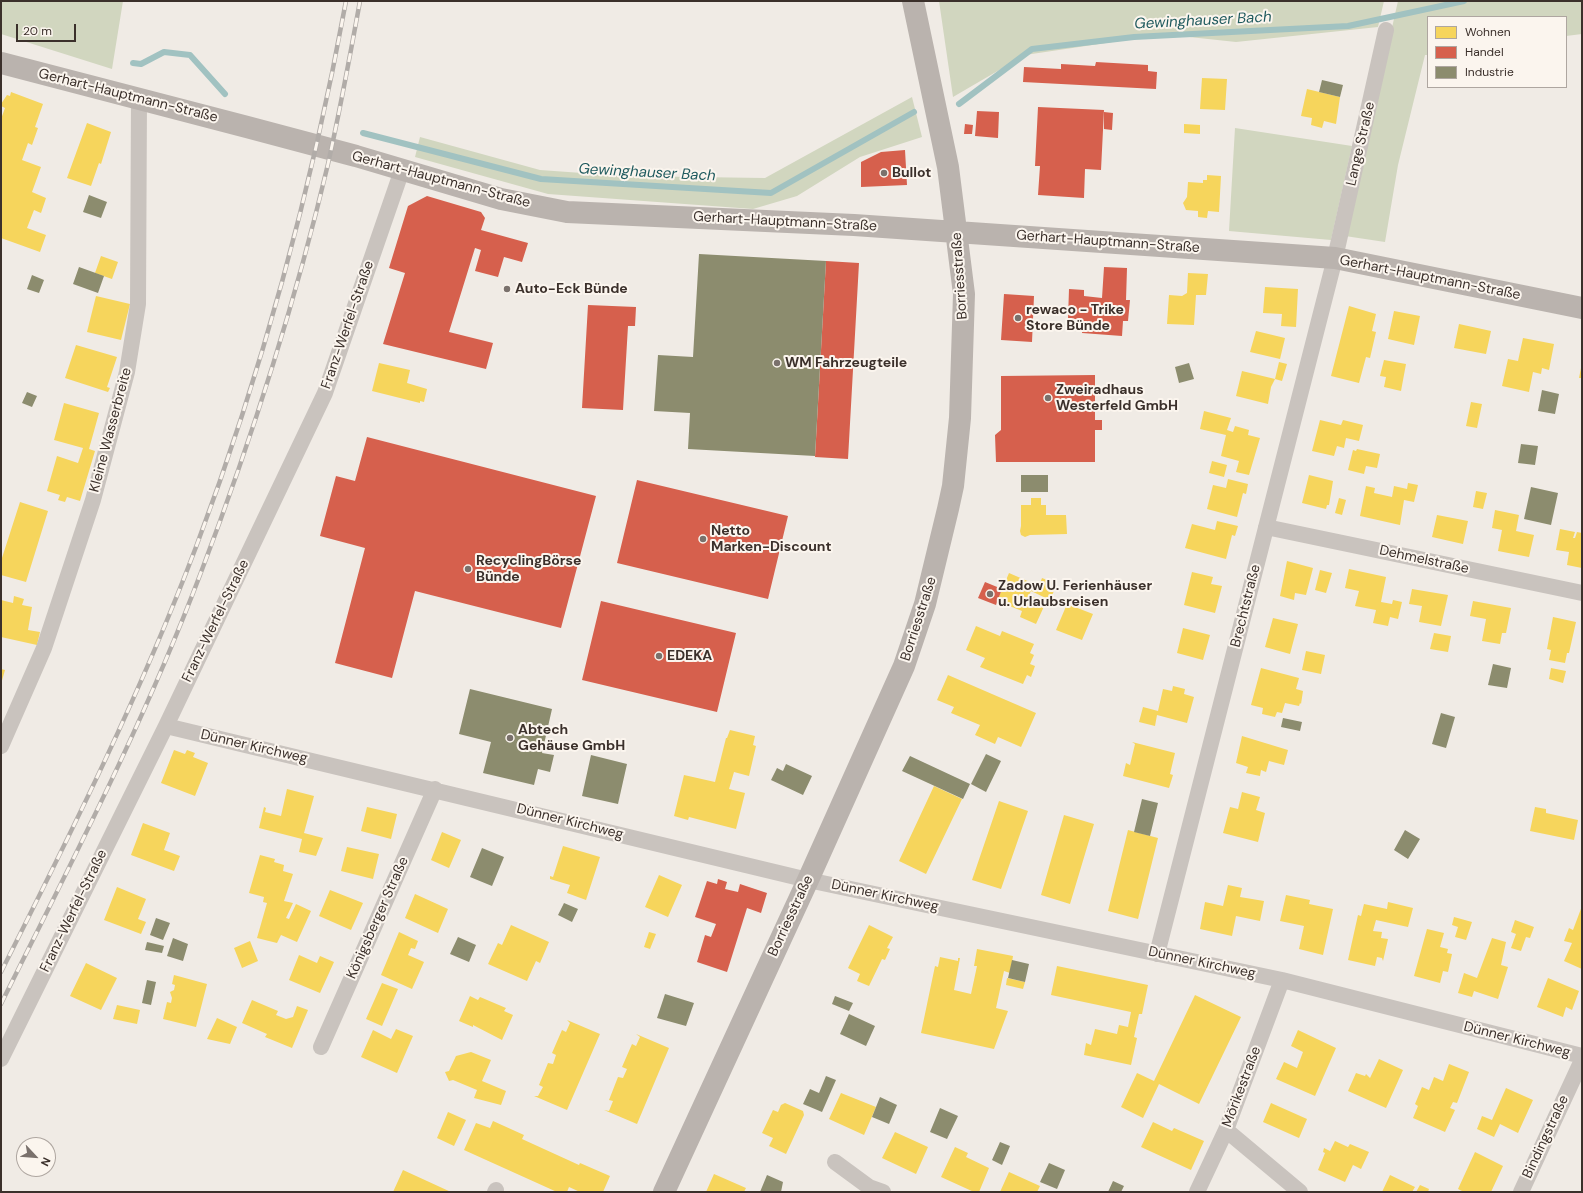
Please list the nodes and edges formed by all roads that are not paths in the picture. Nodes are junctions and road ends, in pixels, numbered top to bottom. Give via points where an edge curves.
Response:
1 (914, 1) edge
2 (1386, 30) dead end
3 (1, 63) edge
4 (139, 99) junction
5 (402, 170) junction
6 (958, 232) junction
7 (1335, 258) junction
8 (1582, 308) edge
9 (1266, 527) junction
10 (1582, 593) edge
11 (166, 726) junction
12 (1, 746) edge
13 (435, 789) junction
14 (808, 880) junction
15 (1157, 954) junction
16 (1282, 980) junction
17 (321, 1047) dead end
18 (1582, 1056) edge
19 (1, 1059) edge
20 (1582, 1060) edge
21 (1226, 1130) junction
22 (836, 1162) dead end
23 (664, 1192) edge
24 (883, 1192) edge
25 (1198, 1192) edge
26 (1300, 1192) edge
27 (1521, 1192) edge

1 - 6 street, Borriesstraße via 948,167
2 - 7 street, Lange Straße
3 - 4 street, Gerhart-Hauptmann-Straße
4 - 5 street, Gerhart-Hauptmann-Straße via 247,126
4 - 12 street, Kleine Wasserbreite via 138,304 127,372 93,500 47,640
5 - 6 street, Gerhart-Hauptmann-Straße via 501,199 568,212
5 - 11 street, Franz-Werfel-Straße via 325,393
6 - 7 street, Gerhart-Hauptmann-Straße
6 - 14 street, Borriesstraße via 964,294 960,418 953,486 940,546 925,604 904,666
7 - 8 street, Gerhart-Hauptmann-Straße
7 - 9 street, Brechtstraße
9 - 10 street, Dehmelstraße
9 - 15 street, Brechtstraße
11 - 13 street, Dünner Kirchweg
11 - 19 street, Franz-Werfel-Straße
13 - 14 street, Dünner Kirchweg
13 - 17 street, Königsberger Straße
14 - 15 street, Dünner Kirchweg
14 - 23 street, Borriesstraße
15 - 16 street, Dünner Kirchweg
16 - 18 street, Dünner Kirchweg
16 - 21 street, Mörikestraße
20 - 27 street, Bindingstraße
21 - 25 street, Mörikestraße
21 - 26 street
22 - 24 street via 869,1187

